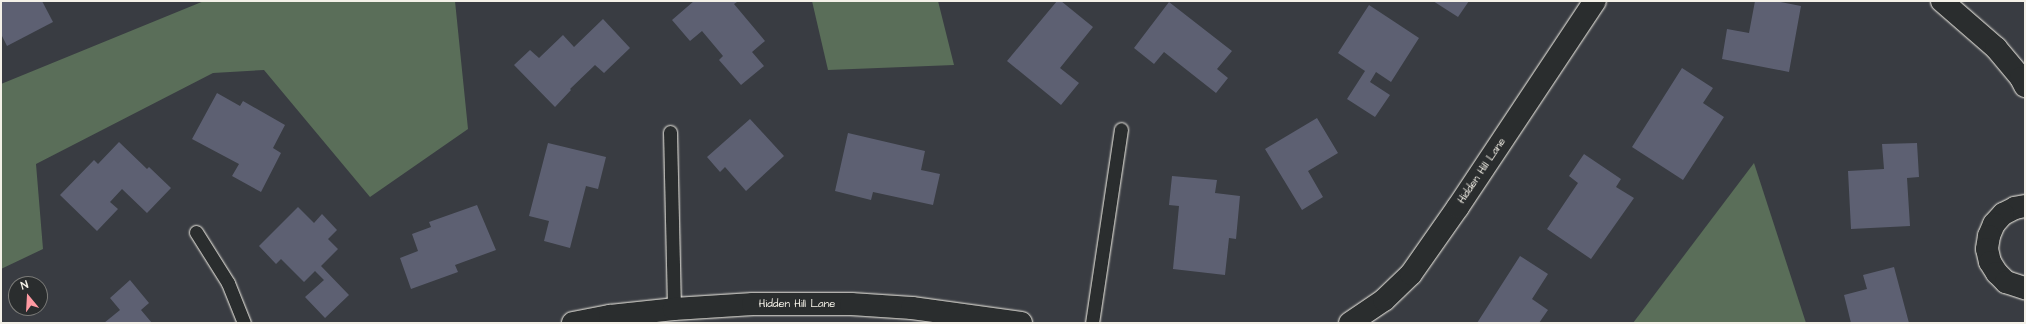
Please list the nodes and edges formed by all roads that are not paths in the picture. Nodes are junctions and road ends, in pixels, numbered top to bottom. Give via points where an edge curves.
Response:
1 (1595, 1) edge
2 (1942, 1) edge
3 (2025, 86) edge
4 (1121, 129) dead end
5 (670, 132) dead end
6 (2025, 206) edge
7 (196, 232) dead end
8 (2025, 288) edge
9 (674, 309) junction
10 (244, 323) edge
11 (573, 323) edge
12 (1021, 323) edge
13 (1092, 323) edge
14 (1350, 323) edge

1 - 14 street, Hidden Hill Lane via 1410,274 1384,300
2 - 3 street via 1996,48
4 - 13 lane
5 - 9 lane
6 - 8 street via 2003,214 1994,224 1987,249 1990,262 1997,273 2006,282
7 - 10 lane via 228,283
9 - 11 street, Hidden Hill Lane
9 - 12 street, Hidden Hill Lane via 753,304 851,304 912,308

